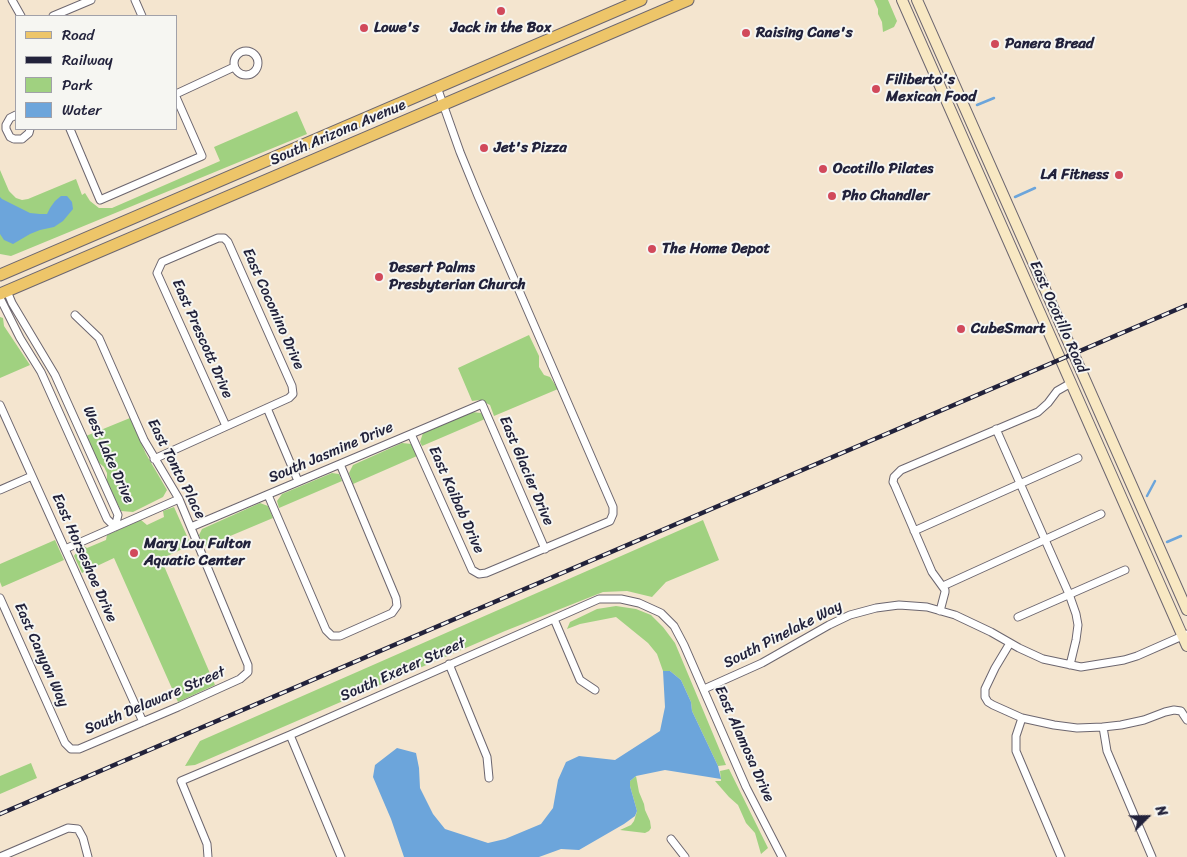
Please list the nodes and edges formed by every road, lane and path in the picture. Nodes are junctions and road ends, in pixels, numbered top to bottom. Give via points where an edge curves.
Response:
1 (12, 0) edge
2 (91, 0) edge
3 (134, 0) edge
4 (641, 0) edge
5 (688, 0) edge
6 (902, 0) edge
7 (917, 0) edge
8 (20, 15) edge
9 (55, 15) edge
10 (142, 15) edge
11 (234, 67) dead end
12 (437, 87) junction
13 (959, 93) junction
14 (178, 95) edge
15 (945, 98) junction
16 (178, 101) edge
17 (444, 105) junction
18 (15, 116) edge
19 (30, 130) edge
20 (70, 130) edge
21 (224, 238) joint
22 (0, 275) edge
23 (2, 294) edge
24 (75, 315) dead end
25 (1072, 383) junction
26 (482, 404) joint
27 (0, 405) edge
28 (267, 408) junction
29 (226, 426) junction
30 (996, 429) junction
31 (411, 434) junction
32 (1078, 458) dead end
33 (154, 459) junction
34 (340, 464) junction
35 (32, 476) junction
36 (101, 476) junction
37 (90, 481) junction
38 (298, 481) junction
39 (1020, 485) junction
40 (0, 490) edge
41 (268, 495) junction
42 (179, 499) junction
43 (1101, 514) dead end
44 (115, 527) junction
45 (191, 528) junction
46 (914, 531) junction
47 (1045, 539) junction
48 (65, 549) junction
49 (545, 549) junction
50 (1125, 570) dead end
51 (943, 586) junction
52 (1069, 594) junction
53 (0, 598) edge
54 (639, 603) joint
55 (1187, 610) edge
56 (940, 611) junction
57 (1018, 617) dead end
58 (554, 619) junction
59 (1185, 635) edge
60 (1010, 643) junction
61 (1187, 646) edge
62 (449, 664) junction
63 (1070, 665) junction
64 (248, 672) joint
65 (704, 689) junction
66 (595, 690) dead end
67 (1022, 718) junction
68 (1187, 720) edge
69 (142, 722) junction
70 (1103, 727) junction
71 (290, 735) junction
72 (71, 749) joint
73 (489, 778) dead end
74 (671, 839) dead end
75 (0, 857) edge
76 (88, 857) edge
77 (208, 857) edge
78 (341, 857) edge
79 (685, 857) edge
80 (782, 857) edge
81 (1061, 857) edge
82 (1152, 857) edge

1 - 8 street
2 - 9 street
3 - 10 street
4 - 12 main road, South Arizona Avenue
5 - 17 main road, South Arizona Avenue
6 - 15 main road, East Ocotillo Road
7 - 13 main road, East Ocotillo Road
11 - 14 street
12 - 17 street
12 - 22 main road, South Arizona Avenue
13 - 15 main road
13 - 55 main road, East Ocotillo Road
15 - 25 main road, East Ocotillo Road
16 - 20 street via 202,156 100,200
17 - 23 main road, South Arizona Avenue
17 - 49 street via 478,196 613,508 610,521
18 - 19 street via 6,125 10,137 22,139
21 - 28 street, East Coconino Drive via 292,386 293,394 289,398
21 - 29 street, East Prescott Drive via 162,262 157,273
22 - 23 main road, West Lake Drive
23 - 36 street, West Lake Drive via 12,303 55,375
23 - 37 street, West Lake Drive
24 - 33 street, East Tonto Place via 99,338
25 - 30 street via 1057,391 1038,412
25 - 59 main road, East Ocotillo Road
26 - 31 street, South Jasmine Drive
26 - 49 street, East Glacier Drive
27 - 35 street, East Horseshoe Drive
28 - 29 street
28 - 38 street
29 - 33 street
30 - 39 street
30 - 46 street via 896,474 893,482
31 - 34 street, South Jasmine Drive
31 - 49 street, East Kaibab Drive via 472,570 486,573
32 - 39 street
33 - 42 street, East Tonto Place
34 - 38 street, South Jasmine Drive
34 - 41 street via 396,598 396,606 392,613 340,636 332,636 326,630
35 - 40 street
35 - 48 street, East Horseshoe Drive
36 - 37 street
36 - 44 street, West Lake Drive via 118,515
37 - 44 street, West Lake Drive via 107,519
38 - 41 street, South Jasmine Drive
39 - 46 street
39 - 47 street
41 - 45 street, South Jasmine Drive
42 - 44 street
42 - 45 street, East Tonto Place
43 - 47 street
44 - 48 street
45 - 64 street, East Tonto Place via 248,665
46 - 51 street via 932,572
47 - 51 street
47 - 52 street
48 - 69 street, East Horseshoe Drive
50 - 52 street
51 - 56 street via 945,592
52 - 57 street
52 - 63 street via 1078,625
53 - 72 street, East Canyon Way via 65,743
54 - 58 street, South Exeter Street via 621,599 599,600
54 - 65 street, East Alamosa Drive via 661,613 674,626
56 - 60 street, South Pinelake Way via 955,615
56 - 65 street, South Pinelake Way via 899,605 850,615 762,663
58 - 62 street, South Exeter Street
58 - 66 street via 580,680
59 - 61 main road, East Ocotillo Road
59 - 63 street, South Pinelake Way via 1124,660 1081,667
60 - 63 street, South Pinelake Way via 1043,658
60 - 67 street via 995,668 985,697 993,705
62 - 71 street, South Exeter Street
62 - 73 street via 487,756
64 - 69 street, South Delaware Street via 240,679
65 - 80 street, East Alamosa Drive via 746,787
67 - 70 street via 1070,727
67 - 81 street via 1016,736 1016,751
68 - 70 street via 1181,711 1174,710 1144,720
69 - 72 street, South Delaware Street via 79,749
70 - 82 street via 1107,751
71 - 77 street, South Exeter Street via 180,781 207,844
71 - 78 street
74 - 79 street
75 - 76 street via 68,828 78,828

